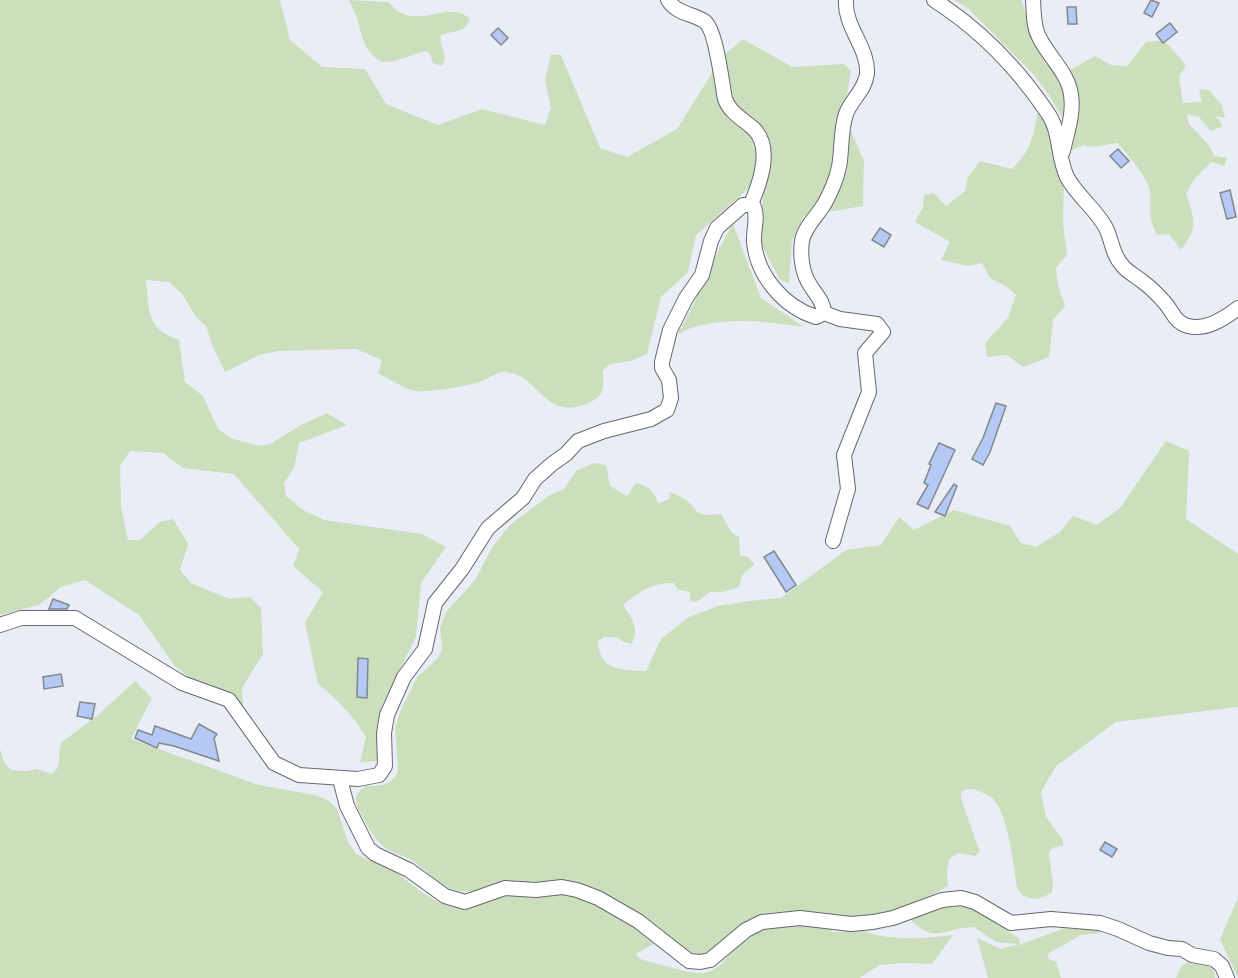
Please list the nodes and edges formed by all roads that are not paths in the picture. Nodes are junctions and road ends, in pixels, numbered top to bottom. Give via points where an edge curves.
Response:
1 (668, 0) edge
2 (846, 0) edge
3 (934, 0) edge
4 (1033, 0) edge
5 (1062, 156) junction
6 (751, 204) junction
7 (1238, 308) edge
8 (824, 313) junction
9 (833, 541) dead end
10 (0, 625) edge
11 (340, 779) junction
12 (1227, 978) edge

1 - 6 street via 682,13 709,26 728,107 760,137 761,182
2 - 8 street via 848,20 865,58 867,75 846,116 838,176 802,241 805,274
3 - 5 street via 971,25 1015,71 1048,113
4 - 5 street via 1038,37 1071,92 1072,110
5 - 7 street via 1071,183 1105,225 1119,262 1159,296 1181,323 1193,327 1207,325
6 - 8 street via 756,211 755,248 769,282 803,311 816,317
6 - 11 street via 739,207 717,228 702,275 672,324 662,362 671,398 667,410 651,419 578,441 488,528 435,603 425,649 404,677 387,715 384,770 372,778
8 - 9 street via 877,324 883,332 865,353 869,392 844,455 848,489
10 - 11 street via 21,618 75,618 182,682 229,700 274,763 299,775
11 - 12 street via 347,806 368,848 409,870 445,896 465,902 505,888 577,890 638,921 693,962 710,960 762,922 800,918 851,924 873,922 957,897 1011,923 1051,919 1118,928 1149,943 1214,959

